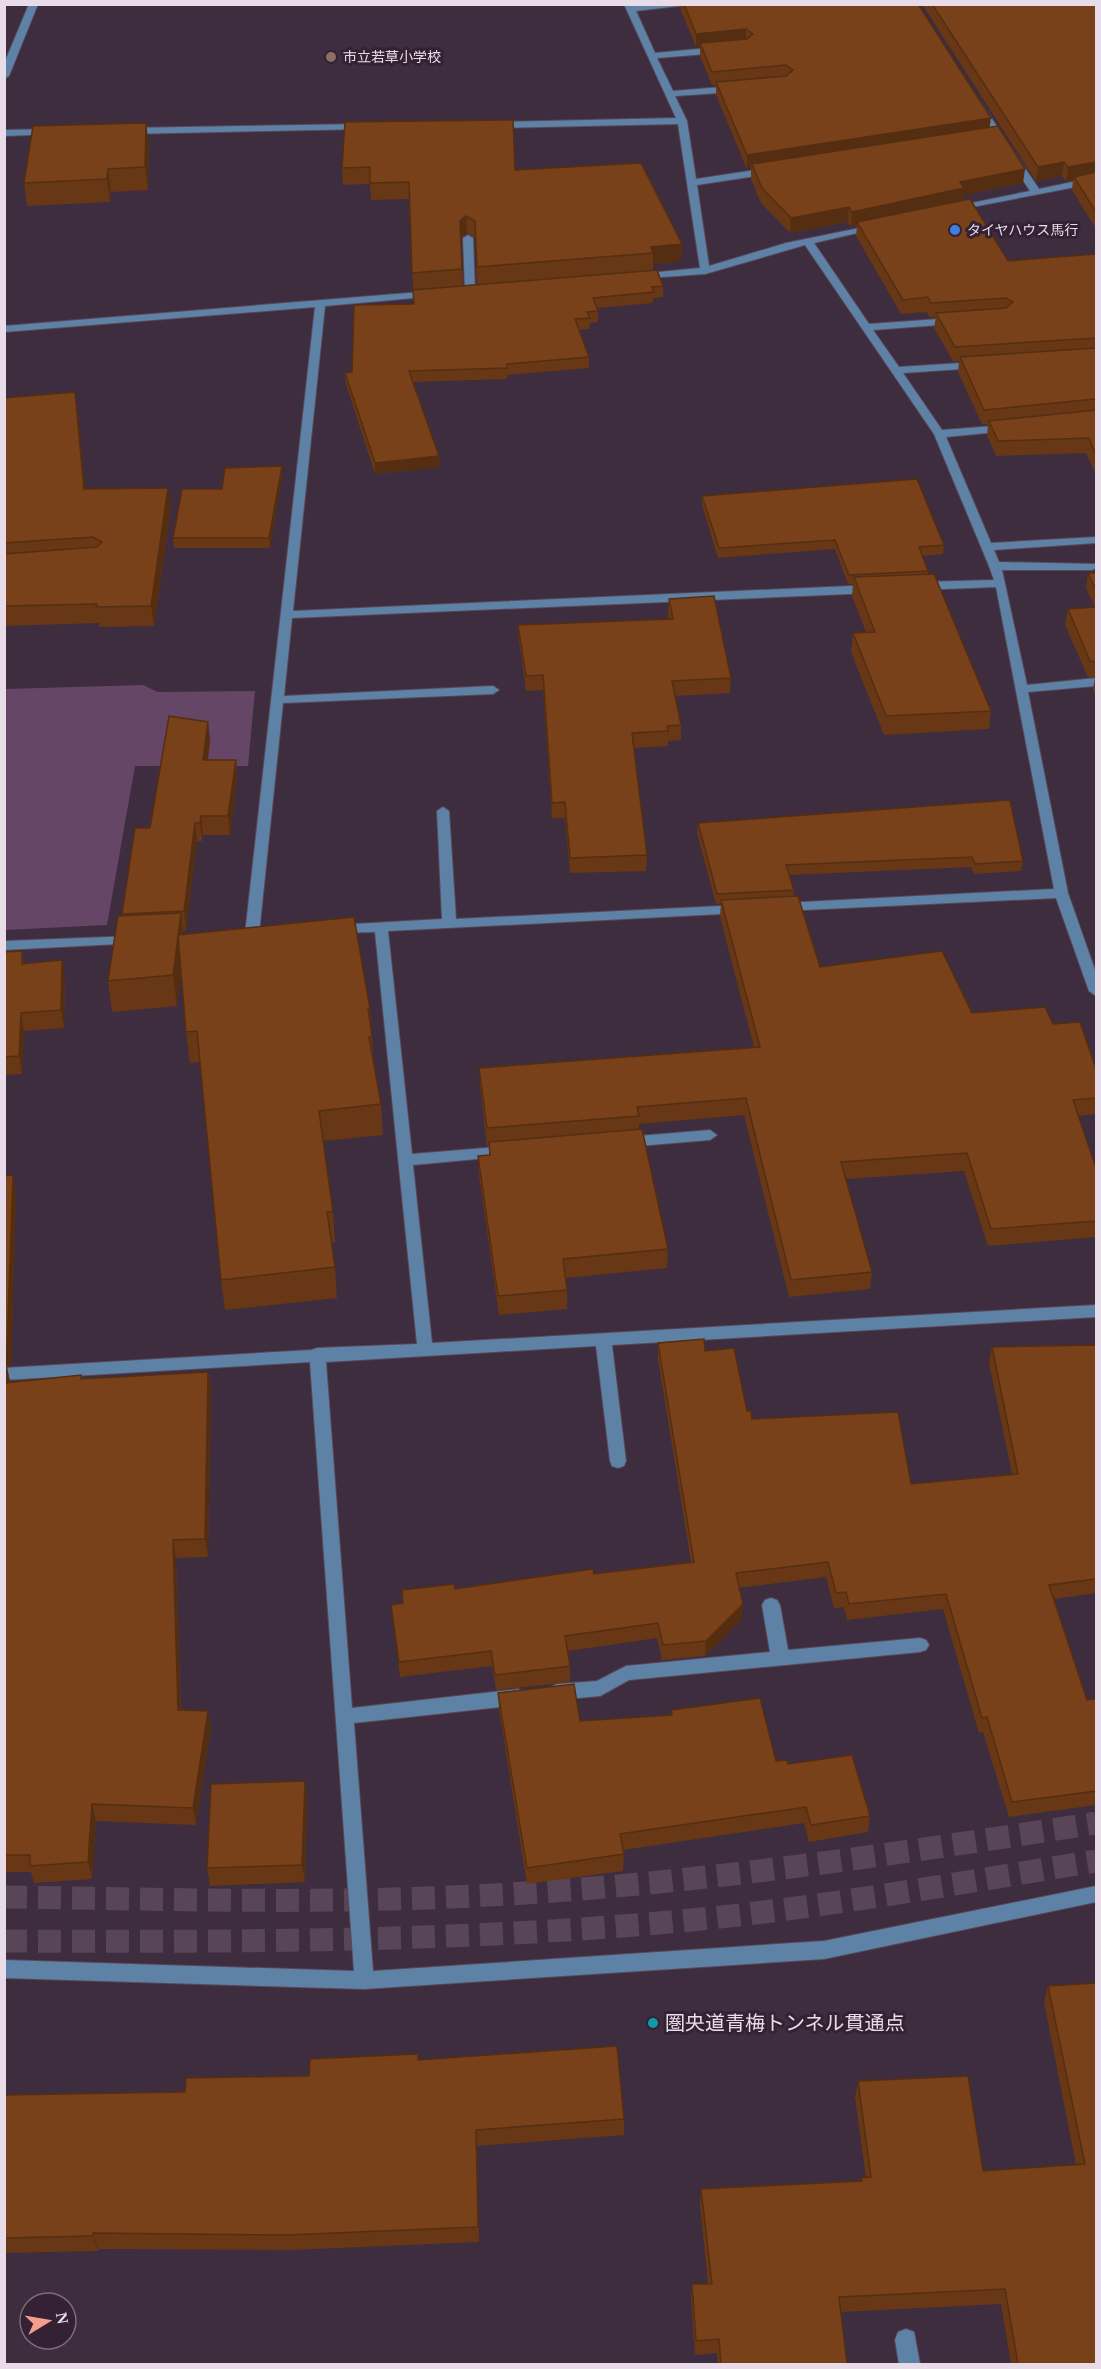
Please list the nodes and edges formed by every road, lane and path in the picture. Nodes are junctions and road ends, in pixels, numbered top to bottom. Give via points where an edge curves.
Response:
1 (34, 4) edge
2 (691, 4) edge
3 (628, 7) edge
4 (734, 48) edge
5 (651, 56) junction
6 (4, 76) edge
7 (750, 87) edge
8 (670, 94) junction
9 (973, 97) edge
10 (682, 121) junction
11 (480, 125) edge
12 (373, 127) edge
13 (111, 131) edge
14 (64, 132) edge
15 (4, 133) edge
16 (998, 135) junction
17 (986, 137) edge
18 (785, 168) edge
19 (1096, 180) edge
20 (690, 183) junction
21 (1036, 192) junction
22 (945, 212) edge
23 (888, 224) edge
24 (468, 238) edge
25 (808, 240) junction
26 (705, 271) junction
27 (622, 278) edge
28 (482, 290) edge
29 (470, 291) junction
30 (459, 292) edge
31 (447, 293) edge
32 (320, 304) junction
33 (970, 320) edge
34 (867, 327) junction
35 (4, 329) edge
36 (990, 364) edge
37 (896, 370) junction
38 (1018, 426) edge
39 (939, 434) junction
40 (1096, 540) edge
41 (987, 547) junction
42 (994, 566) junction
43 (1092, 566) dead end
44 (1001, 583) junction
45 (906, 587) edge
46 (882, 588) edge
47 (288, 615) junction
48 (1096, 682) edge
49 (1023, 689) junction
50 (493, 690) dead end
51 (278, 700) junction
52 (443, 811) dead end
53 (1061, 893) junction
54 (448, 923) junction
55 (381, 927) junction
56 (322, 930) edge
57 (252, 934) edge
58 (146, 939) edge
59 (4, 946) edge
60 (1096, 991) edge
61 (710, 1135) dead end
62 (616, 1142) edge
63 (522, 1150) edge
64 (404, 1160) junction
65 (1096, 1311) edge
66 (603, 1338) junction
67 (425, 1348) junction
68 (318, 1354) junction
69 (4, 1374) edge
70 (618, 1461) dead end
71 (771, 1605) dead end
72 (920, 1645) dead end
73 (780, 1657) junction
74 (346, 1716) junction
75 (1096, 1893) edge
76 (4, 1969) edge
77 (364, 1980) junction
78 (906, 2340) dead end
79 (910, 2364) edge

1 - 6 street
2 - 3 street
3 - 5 street
4 - 5 street
5 - 8 street
7 - 8 street
8 - 10 street
9 - 16 street
10 - 11 street
10 - 20 street
12 - 13 street
14 - 15 street
16 - 17 street
16 - 21 street
18 - 20 street
19 - 21 street
20 - 26 street
21 - 22 street
23 - 25 street
24 - 29 street
25 - 26 street
25 - 34 street
26 - 27 street
28 - 29 street
29 - 30 street
31 - 32 street
32 - 35 street
32 - 47 street
33 - 34 street
34 - 37 street
36 - 37 street
37 - 39 street
38 - 39 street
39 - 41 street
40 - 41 street
41 - 42 street
42 - 43 street
42 - 44 street
44 - 45 street
44 - 49 street
46 - 47 street
47 - 51 street
48 - 49 street
49 - 53 street
50 - 51 street
51 - 57 street
52 - 54 street
53 - 54 street
53 - 60 street
54 - 55 street
55 - 56 street
55 - 64 street
58 - 59 street
61 - 62 street
63 - 64 street
64 - 67 street
65 - 66 street
66 - 67 street
66 - 70 street
67 - 68 street
68 - 69 street
68 - 74 street
71 - 73 street
72 - 73 street
73 - 74 street via 626,1673 600,1688
74 - 77 street
75 - 77 street via 824,1950
76 - 77 street
78 - 79 street

